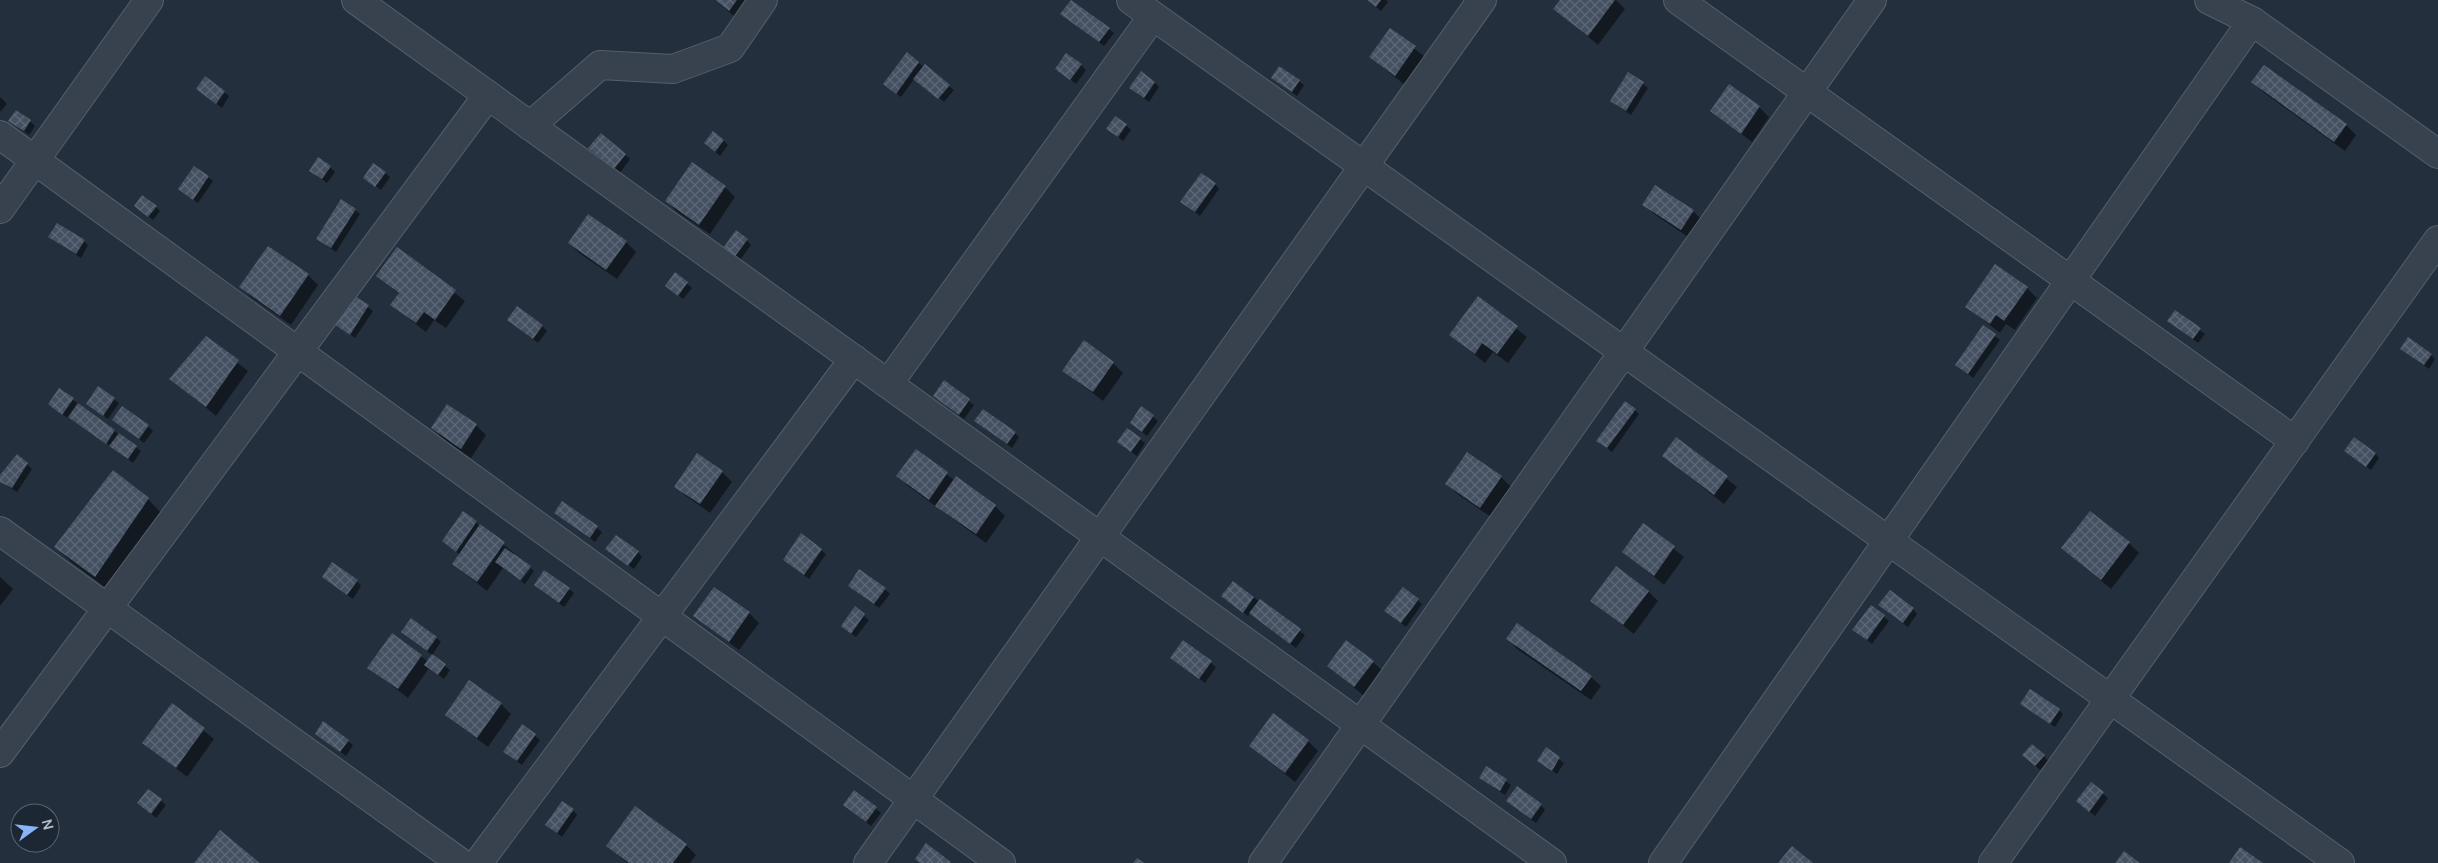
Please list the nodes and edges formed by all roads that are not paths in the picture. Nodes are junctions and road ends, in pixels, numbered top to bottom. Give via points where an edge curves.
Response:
1 (149, 0) edge
2 (764, 0) edge
3 (1131, 0) edge
4 (1482, 0) edge
5 (1678, 0) edge
6 (1872, 0) edge
7 (2210, 0) edge
8 (367, 3) edge
9 (1154, 16) junction
10 (2252, 21) junction
11 (1807, 92) junction
12 (488, 95) junction
13 (530, 126) junction
14 (0, 135) edge
15 (2438, 154) edge
16 (34, 160) junction
17 (1364, 166) junction
18 (0, 208) edge
19 (2438, 240) edge
20 (2070, 280) junction
21 (298, 352) junction
22 (1624, 352) junction
23 (854, 359) junction
24 (888, 384) junction
25 (2295, 441) junction
26 (0, 531) edge
27 (1100, 537) junction
28 (1889, 541) junction
29 (107, 608) junction
30 (662, 616) junction
31 (2111, 699) junction
32 (1360, 725) junction
33 (0, 753) edge
34 (913, 799) junction
35 (461, 863) edge
36 (478, 863) edge
37 (868, 863) edge
38 (1001, 863) edge
39 (1263, 863) edge
40 (1552, 863) edge
41 (1663, 863) edge
42 (1994, 863) edge
43 (2340, 863) edge

1 - 16 street
2 - 13 street via 730,48 673,69 600,65
3 - 9 street
4 - 17 street
5 - 11 street
6 - 11 street
7 - 10 street
8 - 12 street
9 - 17 street
9 - 24 street
10 - 15 street
10 - 20 street
11 - 20 street
11 - 22 street
12 - 13 street
12 - 21 street
13 - 23 street
14 - 16 street
16 - 18 street
16 - 21 street
17 - 22 street
17 - 27 street
19 - 25 street
20 - 25 street
20 - 28 street
21 - 29 street
21 - 30 street
22 - 28 street
22 - 32 street
23 - 24 street
23 - 30 street
24 - 27 street
25 - 31 street
26 - 29 street
27 - 32 street
27 - 34 street
28 - 31 street
28 - 41 street
29 - 33 street
29 - 35 street
30 - 34 street
30 - 36 street
31 - 42 street
31 - 43 street
32 - 39 street
32 - 40 street
34 - 37 street
34 - 38 street

